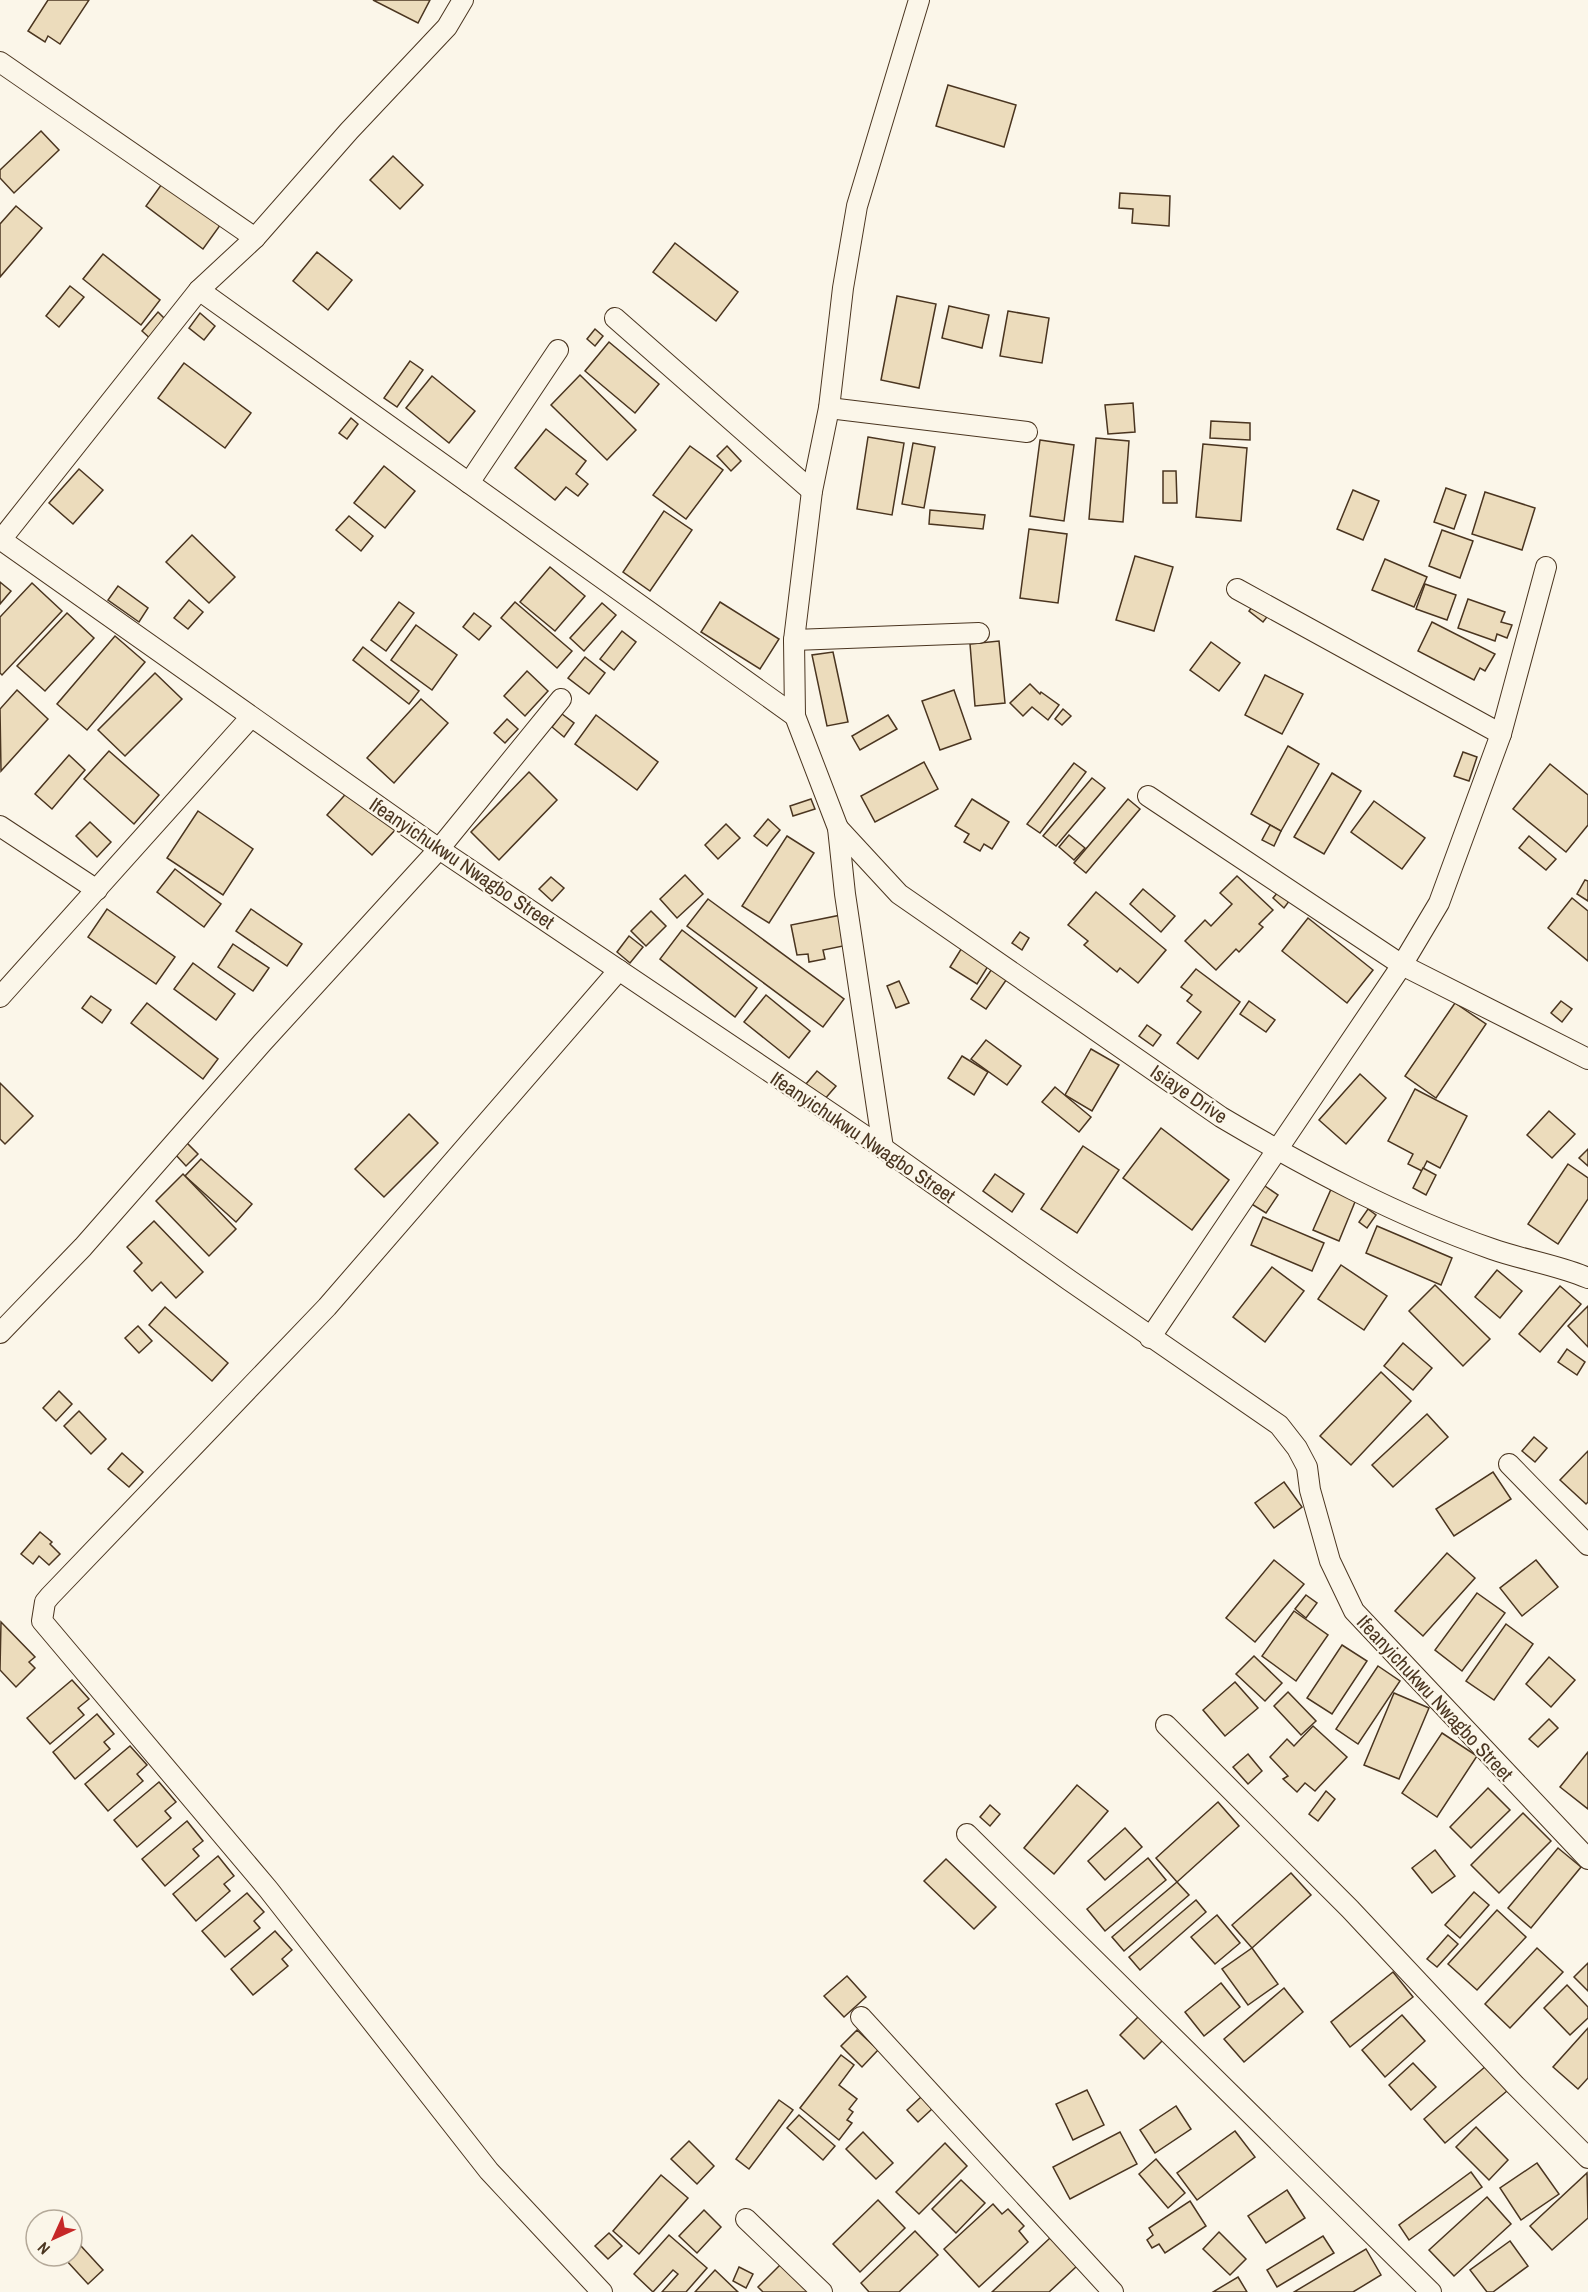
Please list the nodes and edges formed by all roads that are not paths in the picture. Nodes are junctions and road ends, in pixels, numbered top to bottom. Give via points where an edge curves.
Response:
1 (463, 0) edge
2 (919, 0) edge
3 (0, 62) edge
4 (255, 238) junction
5 (199, 290) junction
6 (615, 318) dead end
7 (558, 350) dead end
8 (829, 408) junction
9 (1027, 432) dead end
10 (469, 483) junction
11 (812, 491) junction
12 (0, 540) edge
13 (1546, 567) dead end
14 (1237, 589) dead end
15 (979, 633) dead end
16 (794, 640) junction
17 (561, 699) dead end
18 (795, 716) junction
19 (251, 717) junction
20 (1501, 734) junction
21 (1148, 796) dead end
22 (0, 826) edge
23 (838, 828) junction
24 (439, 849) junction
25 (97, 890) junction
26 (1402, 965) junction
27 (619, 970) junction
28 (0, 997) edge
29 (1588, 1059) edge
30 (883, 1148) junction
31 (1276, 1150) junction
32 (1588, 1278) edge
33 (0, 1332) edge
34 (1150, 1338) junction
35 (1509, 1464) dead end
36 (1588, 1545) edge
37 (1166, 1725) dead end
38 (967, 1834) dead end
39 (1588, 1859) edge
40 (861, 2017) dead end
41 (1588, 2158) edge
42 (746, 2219) dead end
43 (602, 2292) edge
44 (822, 2292) edge
45 (1113, 2292) edge
46 (1431, 2292) edge

1 - 4 street via 447,27
2 - 8 street via 857,206
3 - 4 street
4 - 5 street
5 - 10 street
5 - 12 street
6 - 11 street
7 - 10 street
8 - 9 street
8 - 11 street
10 - 18 street
11 - 16 street
12 - 19 street, Ifeanyichukwu Nwagbo Street
13 - 20 street
14 - 20 street
15 - 16 street
16 - 18 street
17 - 24 street
18 - 23 street
19 - 24 street, Ifeanyichukwu Nwagbo Street
19 - 25 street
20 - 26 street via 1439,903
21 - 26 street
22 - 25 street
23 - 30 street
23 - 31 street, Isiaye Drive via 899,894 1221,1117
24 - 27 street, Ifeanyichukwu Nwagbo Street
24 - 33 street via 262,1042 83,1247
25 - 28 street
26 - 29 street
26 - 31 street
27 - 30 street, Ifeanyichukwu Nwagbo Street
27 - 43 street via 327,1307 50,1596 42,1621 268,1889 489,2171
30 - 34 street, Ifeanyichukwu Nwagbo Street
31 - 32 street, Isiaye Drive via 1386,1206 1492,1249
31 - 34 street
34 - 39 street, Ifeanyichukwu Nwagbo Street via 1279,1425 1307,1467 1330,1561 1354,1611
35 - 36 street
37 - 41 street via 1350,1909
38 - 46 street
40 - 45 street
42 - 44 street

